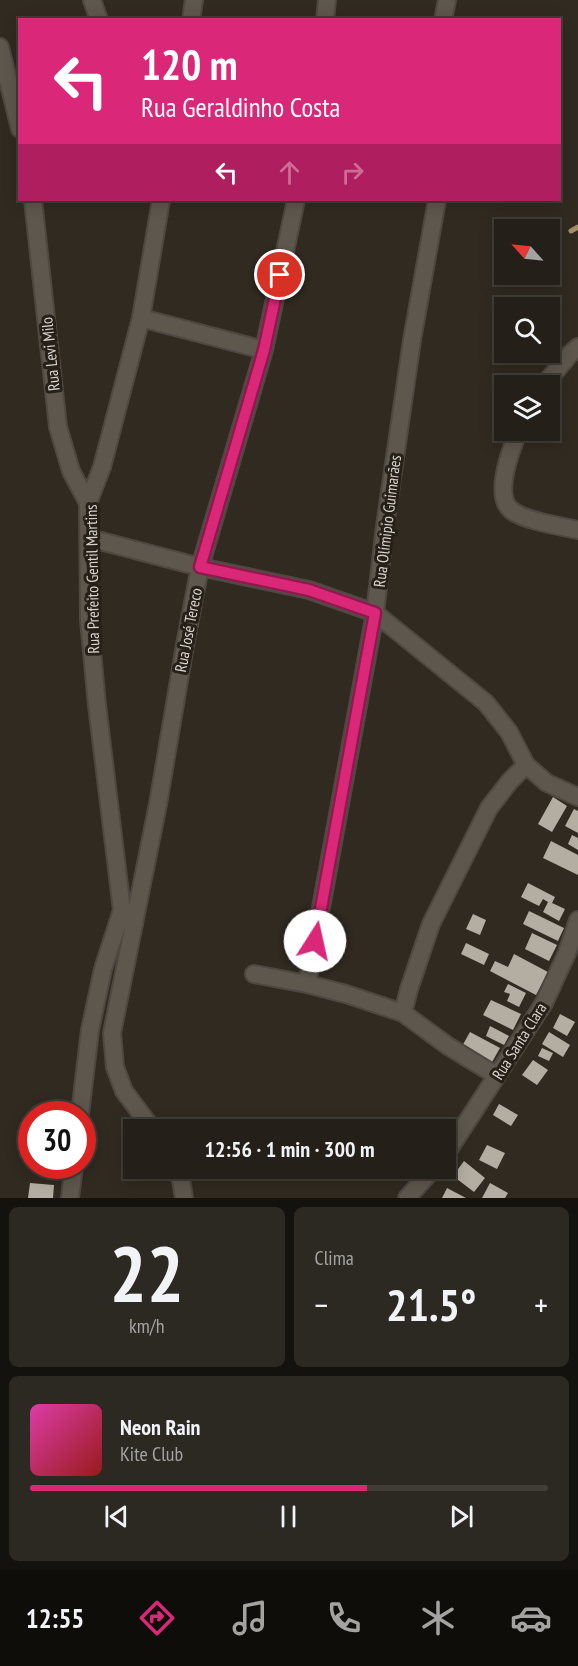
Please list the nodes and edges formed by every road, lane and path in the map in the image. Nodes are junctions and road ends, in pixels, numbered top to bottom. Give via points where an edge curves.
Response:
1 (92, 0) edge
2 (194, 0) edge
3 (327, 0) edge
4 (447, 0) edge
5 (98, 18) edge
6 (191, 18) edge
7 (325, 18) edge
8 (443, 18) edge
9 (0, 47) edge
10 (18, 121) edge
11 (33, 201) edge
12 (161, 201) edge
13 (296, 201) edge
14 (437, 201) edge
15 (141, 318) junction
16 (578, 347) edge
17 (264, 350) junction
18 (553, 375) edge
19 (514, 441) edge
20 (88, 503) junction
21 (578, 530) edge
22 (89, 538) junction
23 (200, 567) junction
24 (375, 613) junction
25 (526, 765) junction
26 (578, 797) edge
27 (122, 910) junction
28 (578, 920) edge
29 (134, 925) junction
30 (254, 974) dead end
31 (307, 984) junction
32 (403, 1013) junction
33 (497, 1076) junction
34 (82, 1101) edge
35 (145, 1119) edge
36 (456, 1139) edge
37 (72, 1179) edge
38 (181, 1179) edge
39 (424, 1179) edge
40 (70, 1198) edge
41 (184, 1198) edge
42 (407, 1198) edge

1 - 5 street
2 - 6 street
3 - 7 street
4 - 8 street
9 - 10 street
11 - 20 street, Rua Levi Milo via 58,427 71,471
12 - 15 street, Rua Prefeito Gentil Martins
13 - 17 street, Rua José Tereco
14 - 24 street, Rua Olímipio Guimarães via 412,340
15 - 17 street
15 - 20 street, Rua Prefeito Gentil Martins via 102,467
16 - 18 street
17 - 23 street, Rua José Tereco
19 - 21 street via 503,484 504,502 526,517
20 - 22 street, Rua Prefeito Gentil Martins
22 - 23 street
22 - 27 street, Rua Prefeito Gentil Martins via 89,620
23 - 24 street via 309,590
23 - 29 street, Rua José Tereco
24 - 25 street via 486,703 509,732
24 - 31 street, Rua Olímipio Guimarães
25 - 26 street via 547,783
25 - 32 street via 489,808 436,914
27 - 29 street
27 - 34 street via 103,969 90,1030
28 - 33 street, Rua Santa Clara via 544,1003
29 - 35 street, Rua José Tereco via 112,1033 115,1067 124,1091
30 - 31 street
31 - 32 street
32 - 33 street via 448,1047
33 - 36 street, Rua Santa Clara
37 - 40 street
38 - 41 street
39 - 42 street

